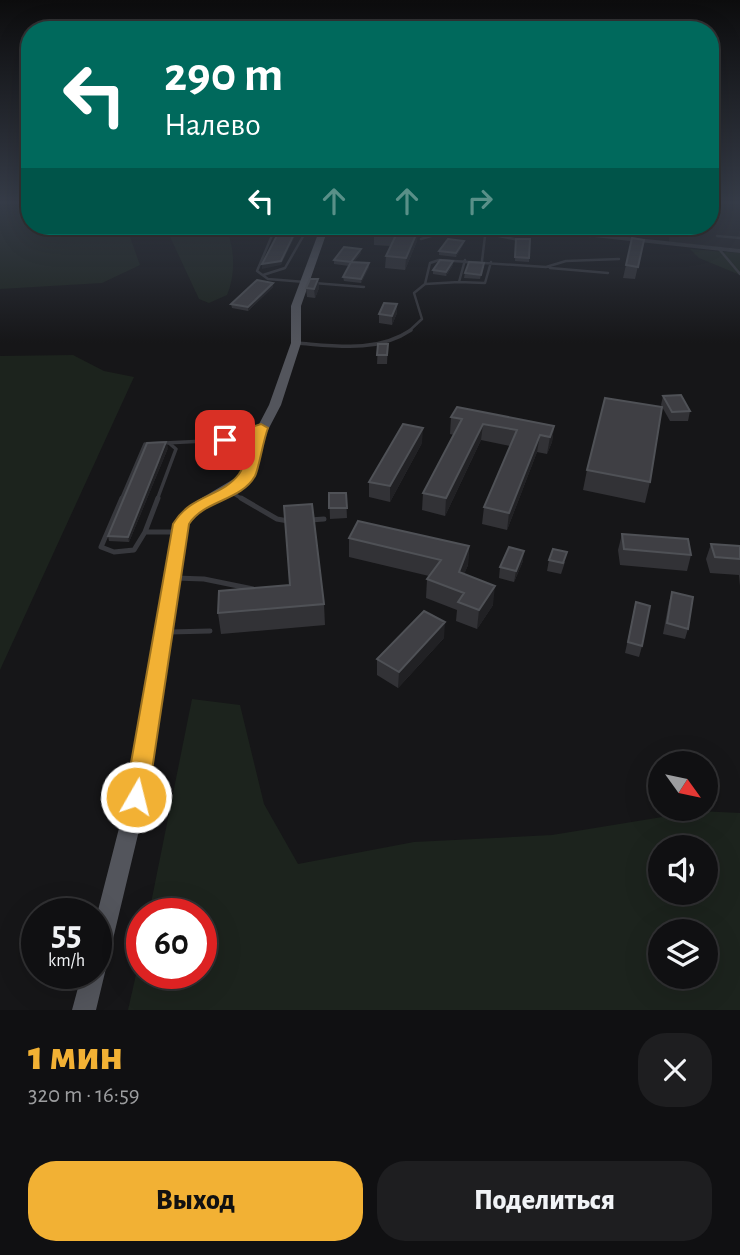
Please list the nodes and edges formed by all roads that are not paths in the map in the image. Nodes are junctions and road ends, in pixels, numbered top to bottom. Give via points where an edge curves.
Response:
1 (266, 249) edge
2 (295, 249) edge
3 (315, 249) edge
4 (483, 249) edge
5 (719, 249) edge
6 (720, 249) edge
7 (740, 251) edge
8 (619, 259) dead end
9 (465, 260) junction
10 (482, 261) junction
11 (491, 262) junction
12 (546, 267) junction
13 (608, 273) dead end
14 (740, 274) edge
15 (262, 275) junction
16 (302, 282) junction
17 (459, 282) junction
18 (425, 284) junction
19 (364, 287) dead end
20 (296, 343) junction
21 (261, 428) junction
22 (165, 441) junction
23 (229, 491) junction
24 (324, 519) dead end
25 (303, 520) edge
26 (292, 521) edge
27 (145, 532) junction
28 (179, 532) junction
29 (173, 578) junction
30 (254, 590) edge
31 (210, 631) dead end
32 (162, 633) junction
33 (112, 898) edge
34 (90, 989) edge
35 (84, 1010) edge

1 - 15 lane via 257,268
2 - 15 lane via 283,270
3 - 16 main road
4 - 10 lane
5 - 14 lane
6 - 7 street
8 - 12 lane via 566,261
9 - 10 lane
9 - 17 lane
9 - 18 lane via 430,263
10 - 11 lane
11 - 12 lane
11 - 17 lane via 485,282
12 - 13 lane
15 - 16 lane
16 - 19 lane
16 - 20 main road via 296,306
17 - 18 lane
18 - 20 lane via 414,293 422,319 393,342 376,347
20 - 21 main road via 275,405
21 - 22 lane via 225,440
21 - 23 main road via 248,475
22 - 27 lane via 176,449
22 - 27 lane via 150,441 141,449 101,547 134,551
23 - 26 lane via 278,519
23 - 28 main road via 186,515
24 - 25 lane
27 - 28 lane
28 - 29 main road
29 - 30 lane via 204,579
29 - 32 main road
31 - 32 lane
32 - 33 main road via 136,797
34 - 35 main road

